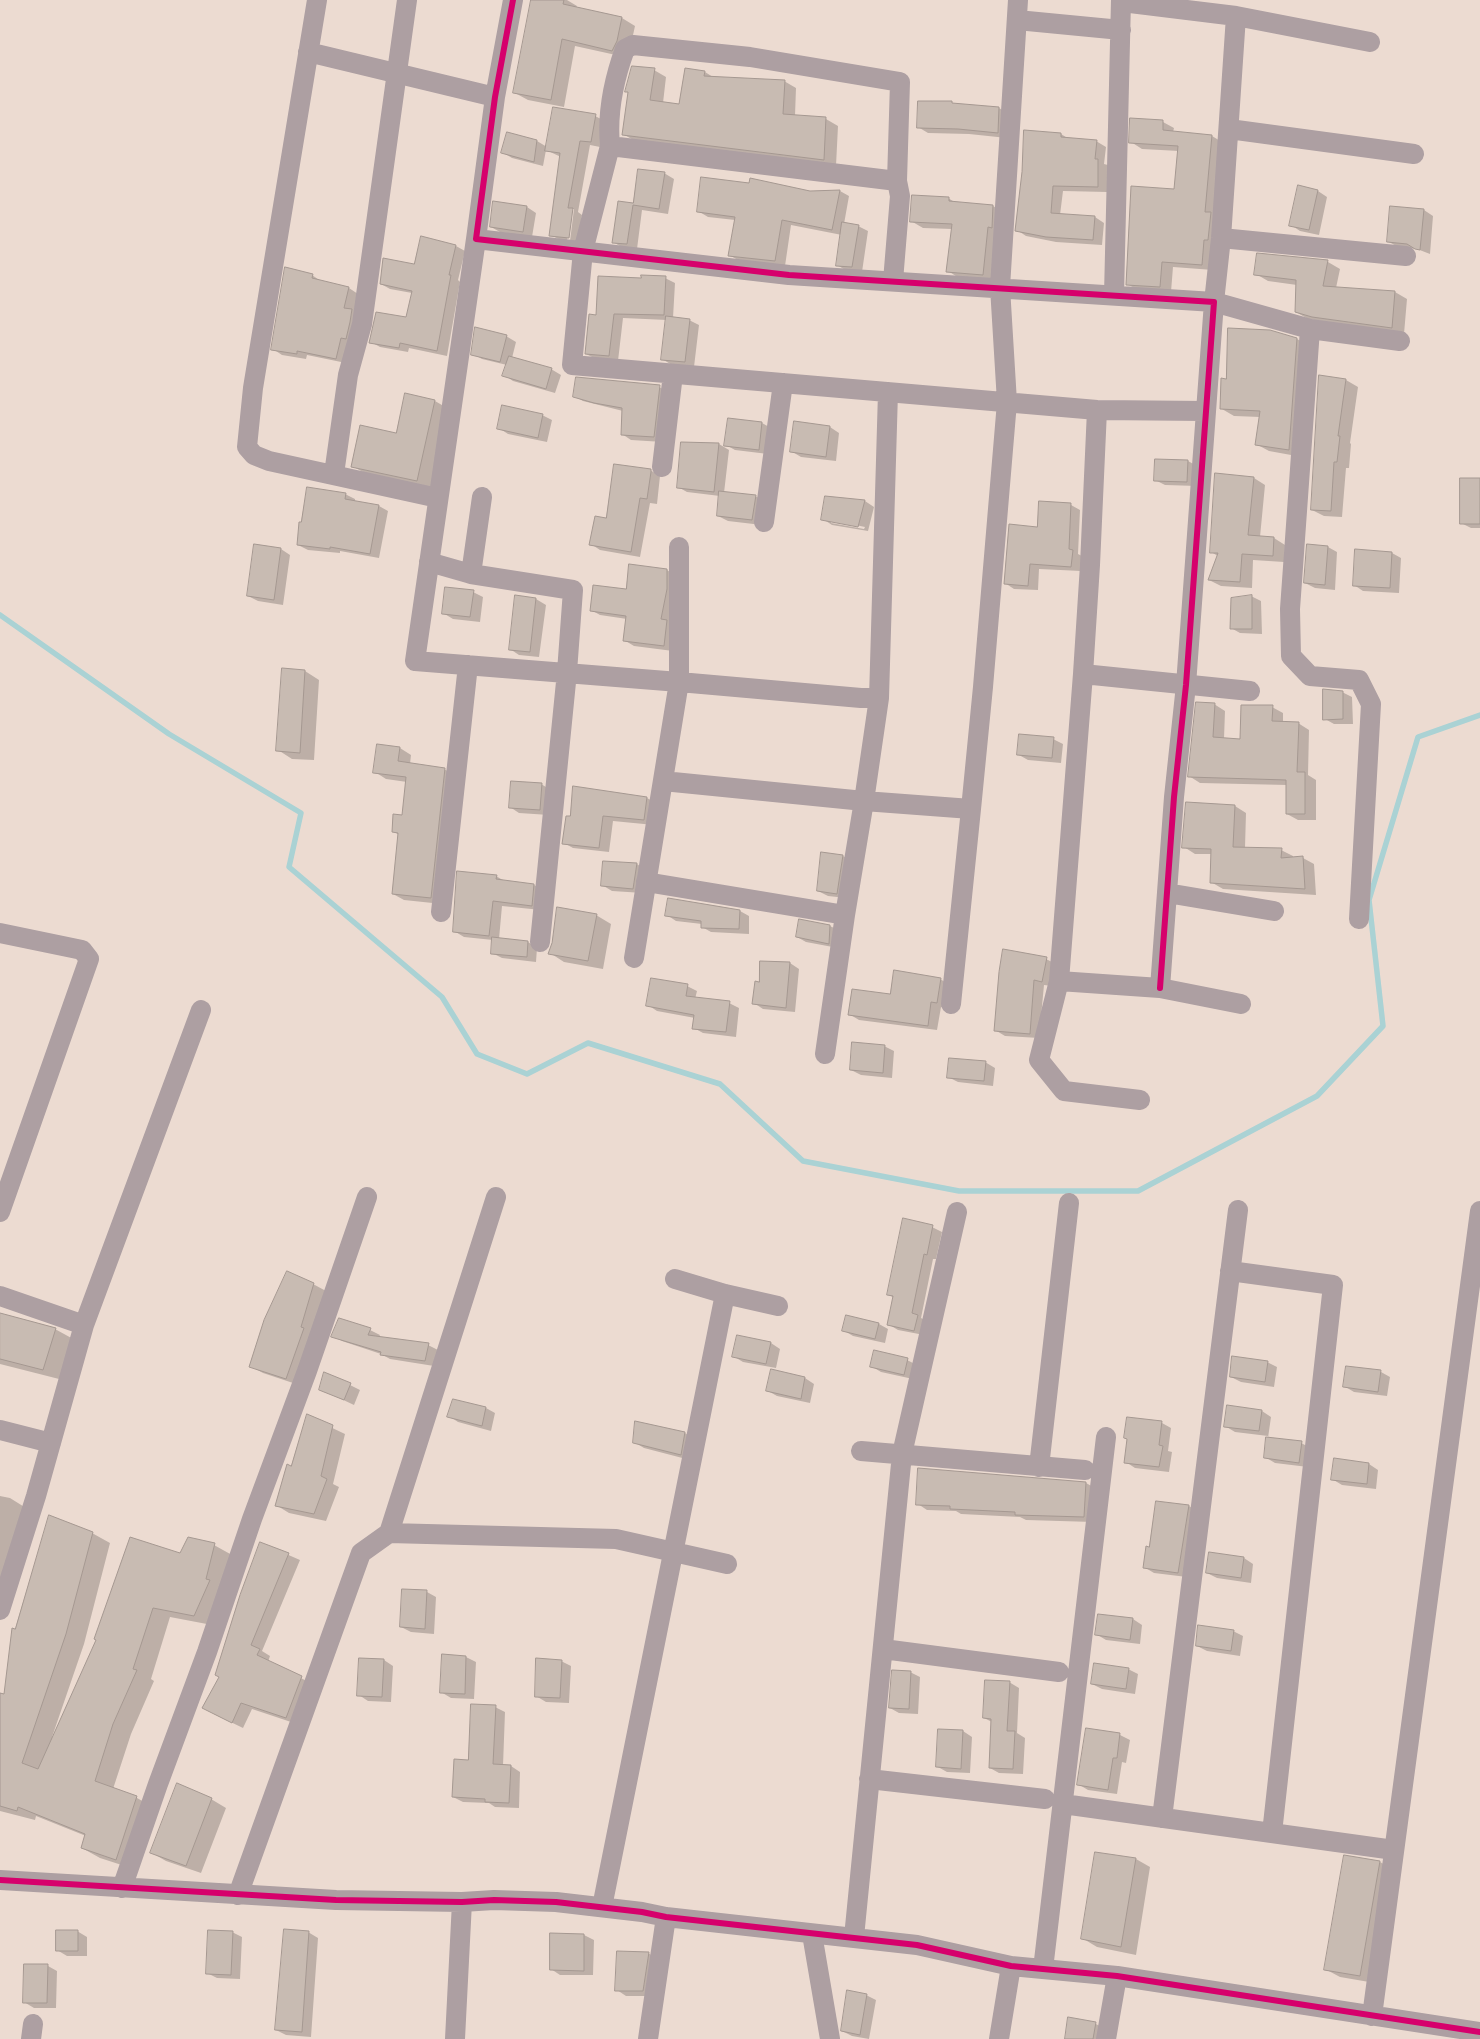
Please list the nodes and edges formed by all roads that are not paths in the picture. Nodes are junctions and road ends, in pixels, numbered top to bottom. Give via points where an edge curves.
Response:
1 (317, 0) edge
2 (407, 0) edge
3 (513, 0) edge
4 (1122, 1) edge
5 (1017, 10) edge
6 (1236, 16) junction
7 (1121, 30) junction
8 (1370, 42) dead end
9 (308, 52) junction
10 (397, 74) junction
11 (495, 97) junction
12 (1229, 129) junction
13 (610, 146) junction
14 (1414, 154) dead end
15 (897, 181) junction
16 (1221, 238) junction
17 (476, 239) junction
18 (583, 251) junction
19 (1406, 256) dead end
20 (892, 281) junction
21 (1000, 287) junction
22 (1114, 295) junction
23 (1214, 302) junction
24 (1310, 329) junction
25 (1400, 341) dead end
26 (673, 374) junction
27 (783, 383) junction
28 (888, 392) junction
29 (1006, 402) junction
30 (1097, 410) junction
31 (1206, 411) junction
32 (662, 468) dead end
33 (334, 474) junction
34 (438, 498) junction
35 (482, 498) dead end
36 (764, 522) dead end
37 (679, 547) dead end
38 (429, 562) junction
39 (471, 574) junction
40 (468, 665) junction
41 (567, 672) junction
42 (1083, 674) junction
43 (678, 682) junction
44 (1186, 685) junction
45 (1250, 691) dead end
46 (879, 698) junction
47 (663, 781) junction
48 (864, 801) junction
49 (970, 809) junction
50 (646, 882) junction
51 (1167, 893) junction
52 (1274, 911) dead end
53 (441, 912) dead end
54 (845, 915) junction
55 (1359, 919) dead end
56 (0, 932) edge
57 (540, 942) dead end
58 (634, 958) dead end
59 (1059, 981) junction
60 (1160, 988) junction
61 (951, 1004) dead end
62 (1241, 1004) dead end
63 (202, 1010) dead end
64 (825, 1054) dead end
65 (1140, 1100) dead end
66 (367, 1197) dead end
67 (496, 1197) dead end
68 (1070, 1203) dead end
69 (1238, 1210) dead end
70 (1480, 1211) edge
71 (0, 1212) edge
72 (958, 1212) dead end
73 (1230, 1271) junction
74 (676, 1279) dead end
75 (725, 1294) junction
76 (0, 1296) edge
77 (778, 1306) dead end
78 (84, 1325) junction
79 (0, 1430) edge
80 (1106, 1437) dead end
81 (51, 1442) junction
82 (861, 1450) dead end
83 (902, 1454) junction
84 (1039, 1467) junction
85 (1085, 1470) dead end
86 (389, 1533) junction
87 (674, 1552) junction
88 (727, 1564) dead end
89 (0, 1610) edge
90 (882, 1649) junction
91 (1059, 1672) dead end
92 (869, 1779) junction
93 (1054, 1802) junction
94 (1162, 1818) junction
95 (1272, 1833) junction
96 (1394, 1850) junction
97 (0, 1880) edge
98 (122, 1888) junction
99 (238, 1895) junction
100 (462, 1902) junction
101 (602, 1908) junction
102 (666, 1917) junction
103 (812, 1934) junction
104 (854, 1938) junction
105 (1011, 1966) junction
106 (1043, 1969) junction
107 (1117, 1976) junction
108 (1372, 2016) junction
109 (1480, 2032) edge
110 (1442, 2033) edge
111 (454, 2039) edge
112 (648, 2039) edge
113 (830, 2039) edge
114 (999, 2039) edge
115 (1106, 2039) edge

1 - 9 street
2 - 10 street
3 - 11 street
4 - 6 street
4 - 7 street
5 - 7 street
5 - 21 street
6 - 8 street
6 - 12 street
7 - 22 street
9 - 10 street
9 - 33 street via 253,388 247,447 254,455 269,461
10 - 11 street
10 - 33 street via 362,324 348,376
11 - 17 street
12 - 14 street
12 - 16 street
13 - 15 street
13 - 15 street via 609,128 618,68 625,49 633,45 750,57 900,82
13 - 18 street
15 - 20 street via 900,196
16 - 19 street
16 - 23 street
17 - 18 street
17 - 34 street
18 - 20 street via 789,275
18 - 26 street via 572,365
20 - 21 street
21 - 22 street
21 - 29 street
22 - 23 street
23 - 24 street
23 - 31 street
24 - 25 street
24 - 55 street via 1290,609 1291,656 1310,676 1359,680 1371,704
26 - 27 street
26 - 32 street
27 - 28 street
27 - 36 street
28 - 29 street
28 - 46 street
29 - 30 street
29 - 49 street
30 - 31 street
30 - 42 street
31 - 44 street
33 - 34 street
34 - 38 street
35 - 39 street
37 - 43 street
38 - 39 street
38 - 40 street via 415,661
39 - 41 street via 573,590
40 - 41 street
40 - 53 street
41 - 43 street
41 - 57 street
42 - 44 street
42 - 59 street
43 - 46 street
43 - 47 street
44 - 45 street
44 - 51 street
46 - 48 street
47 - 48 street
47 - 50 street
48 - 49 street
48 - 54 street
49 - 61 street
50 - 54 street
50 - 58 street
51 - 52 street
51 - 60 street
54 - 64 street
56 - 71 street via 82,950 89,959
59 - 60 street
59 - 65 street via 1039,1060 1064,1091
60 - 62 street
63 - 78 street
66 - 98 street
67 - 86 street
68 - 84 street
69 - 73 street
70 - 96 street
72 - 83 street
73 - 94 street
73 - 95 street via 1333,1286
74 - 75 street
75 - 77 street
75 - 87 street
76 - 78 street
78 - 81 street
79 - 81 street
80 - 93 street
81 - 89 street
82 - 83 street
83 - 84 street
83 - 90 street
84 - 85 street
86 - 87 street via 616,1539
86 - 99 street via 361,1553
87 - 88 street
87 - 101 street
90 - 91 street
90 - 92 street
92 - 93 street
92 - 104 street
93 - 94 street
93 - 106 street
94 - 95 street
95 - 96 street
96 - 108 street
97 - 98 street
98 - 99 street
99 - 100 street
100 - 101 street via 512,1900
100 - 111 street
101 - 102 street
102 - 103 street
102 - 112 street
103 - 104 street
103 - 113 street
104 - 105 street via 917,1946
105 - 106 street
105 - 114 street
106 - 107 street
107 - 108 street
107 - 115 street
108 - 110 street
109 - 110 street

